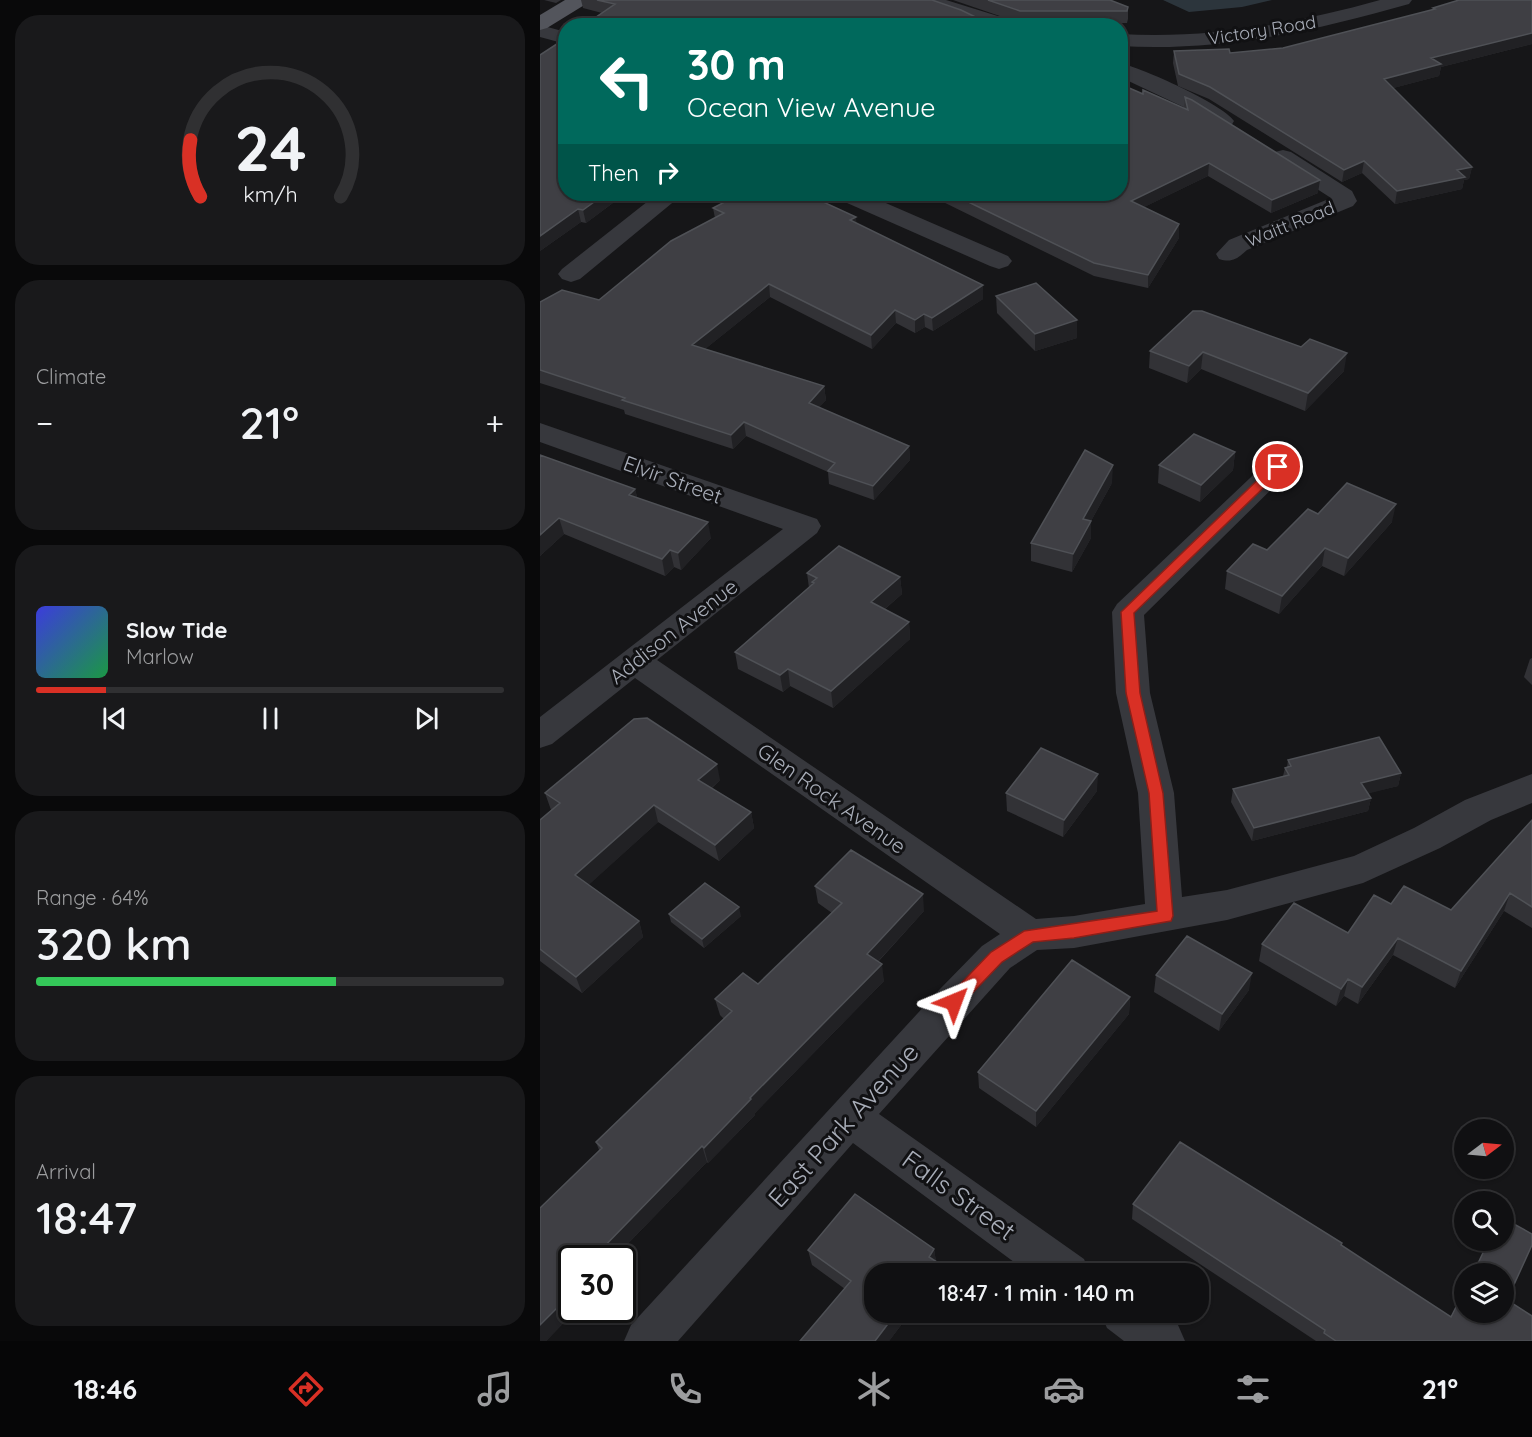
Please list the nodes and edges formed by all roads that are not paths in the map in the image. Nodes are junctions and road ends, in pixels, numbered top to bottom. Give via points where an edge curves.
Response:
1 (579, 0) edge
2 (928, 0) edge
3 (1401, 0) edge
4 (981, 18) edge
5 (540, 24) edge
6 (540, 31) edge
7 (558, 36) edge
8 (1128, 40) edge
9 (1128, 73) edge
10 (662, 201) edge
11 (862, 201) edge
12 (1228, 254) dead end
13 (999, 261) dead end
14 (571, 274) dead end
15 (540, 432) edge
16 (1278, 467) dead end
17 (806, 526) joint
18 (634, 661) junction
19 (540, 735) edge
20 (1532, 788) edge
21 (1165, 916) junction
22 (1030, 935) junction
23 (850, 1117) junction
24 (1053, 1263) edge
25 (1138, 1323) edge
26 (647, 1341) edge
27 (1162, 1341) edge

1 - 5 main road
2 - 4 street
3 - 8 street, Victory Road via 1290,29 1233,38
6 - 7 street
9 - 12 street, Waitt Road via 1200,106 1344,196 1345,201 1238,245
10 - 14 street
11 - 13 street
15 - 17 street, Elvir Street
16 - 21 street via 1128,612 1133,693 1156,793
17 - 18 street, Addison Avenue
18 - 19 street, Addison Avenue
18 - 22 street, Glen Rock Avenue
20 - 21 street, East Park Avenue via 1478,810 1363,868 1227,905
21 - 22 street, East Park Avenue via 1074,932
22 - 23 street, East Park Avenue via 996,957
23 - 24 street, Falls Street
23 - 26 street, East Park Avenue
25 - 27 street

